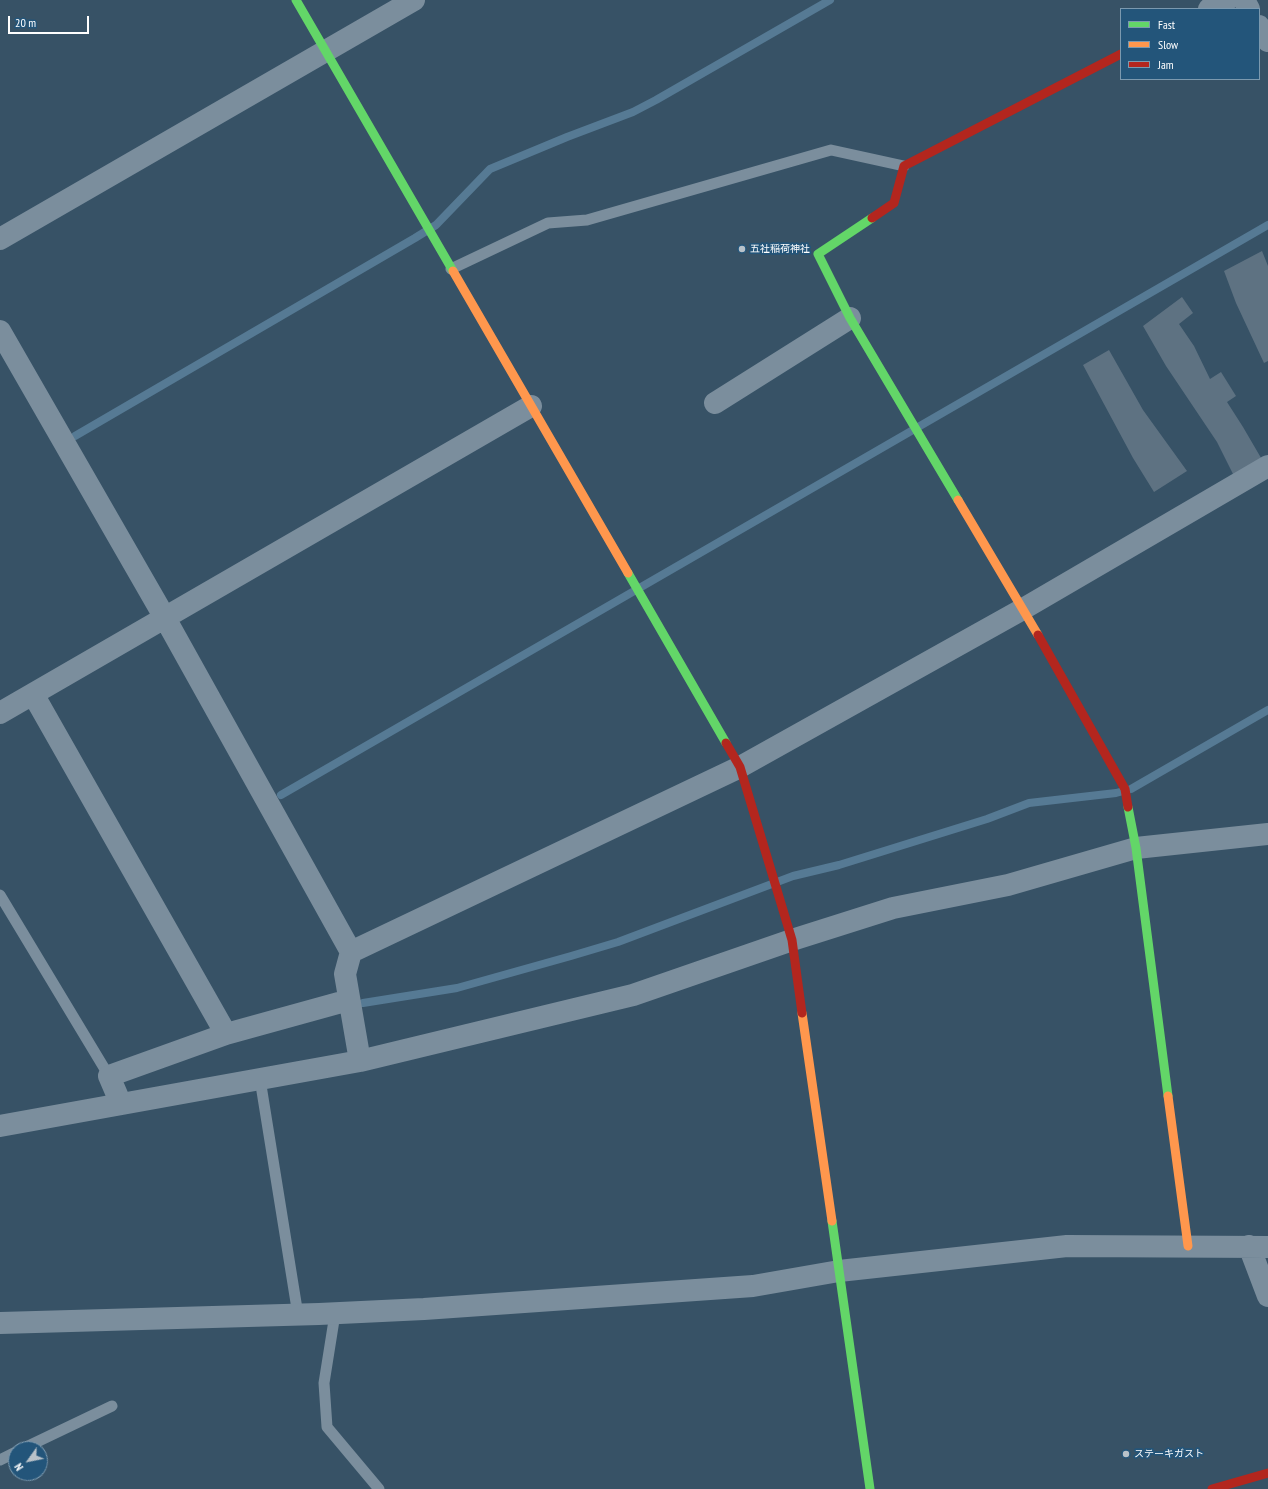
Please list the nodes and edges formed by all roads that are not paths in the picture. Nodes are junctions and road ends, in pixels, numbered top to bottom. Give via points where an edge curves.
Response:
1 (296, 0) edge
2 (414, 0) edge
3 (1227, 0) edge
4 (1211, 8) edge
5 (1260, 28) edge
6 (1268, 41) edge
7 (325, 51) junction
8 (1120, 55) edge
9 (904, 166) junction
10 (0, 239) edge
11 (451, 269) junction
12 (850, 318) junction
13 (0, 331) edge
14 (715, 403) dead end
15 (531, 406) junction
16 (1268, 466) edge
17 (1023, 609) junction
18 (165, 618) junction
19 (33, 694) junction
20 (0, 713) edge
21 (740, 767) junction
22 (1268, 834) edge
23 (1136, 848) junction
24 (0, 895) edge
25 (792, 940) junction
26 (351, 952) junction
27 (349, 1000) junction
28 (226, 1034) junction
29 (360, 1061) junction
30 (109, 1076) junction
31 (260, 1079) junction
32 (121, 1104) junction
33 (0, 1126) edge
34 (1188, 1246) junction
35 (1259, 1247) edge
36 (839, 1271) junction
37 (1268, 1296) edge
38 (335, 1314) junction
39 (298, 1315) junction
40 (0, 1323) edge
41 (112, 1406) dead end
42 (39, 1441) edge
43 (1268, 1473) edge
44 (379, 1489) edge
45 (870, 1489) edge
46 (1212, 1489) edge

1 - 7 main road
2 - 7 street
3 - 4 street
5 - 6 street
7 - 10 street
7 - 11 main road
8 - 9 main road
9 - 11 lane via 831,150 587,220 548,223
9 - 12 main road via 894,203 818,254
11 - 15 main road
12 - 14 street
12 - 17 main road
13 - 18 street
15 - 18 street
15 - 21 main road
16 - 17 street
17 - 21 street
17 - 23 main road via 1125,789
18 - 19 street
18 - 26 street
19 - 20 street
19 - 28 street
21 - 25 main road
21 - 26 street
22 - 23 street
23 - 25 street via 1008,885 892,908
23 - 34 main road
24 - 30 lane
25 - 29 street via 633,995
25 - 36 main road
26 - 27 street via 345,974
27 - 28 street
27 - 29 street
28 - 30 street
29 - 31 street
30 - 32 street
31 - 32 street
31 - 39 lane
32 - 33 street
34 - 35 street
34 - 36 street via 1067,1246
35 - 37 street
36 - 38 street via 753,1286
36 - 45 main road
38 - 39 street
38 - 44 lane via 324,1383 328,1427
39 - 40 street
41 - 42 lane
43 - 46 main road

